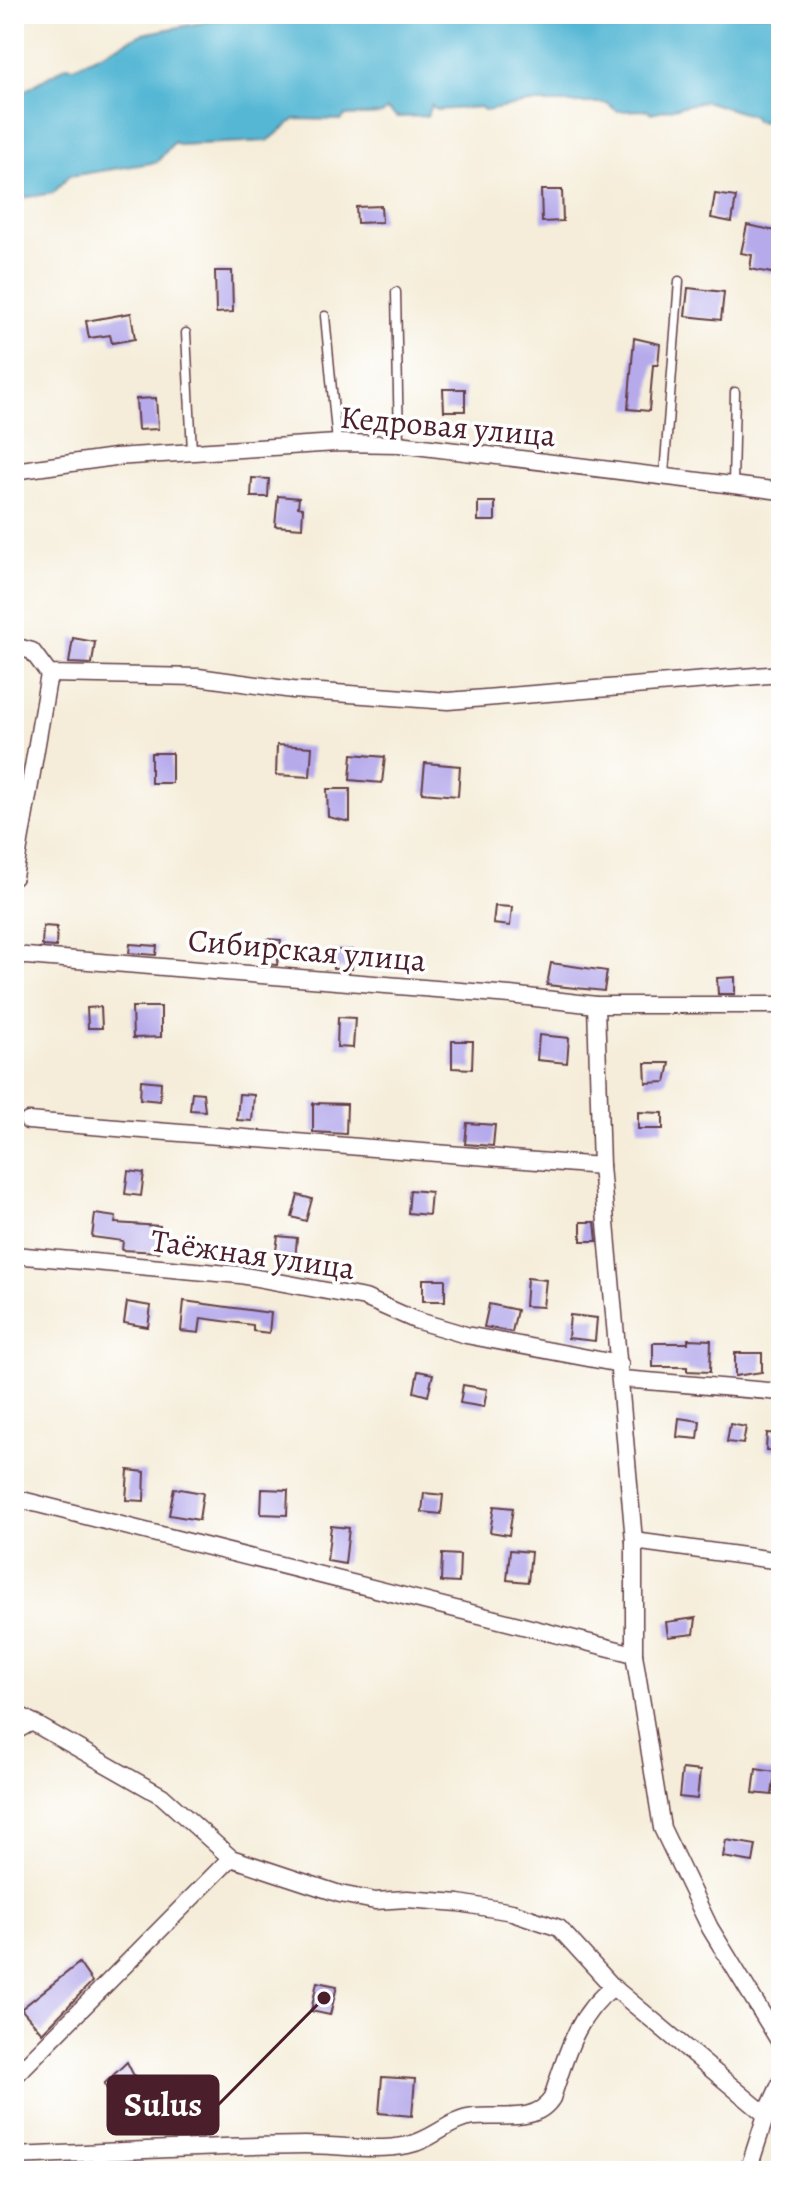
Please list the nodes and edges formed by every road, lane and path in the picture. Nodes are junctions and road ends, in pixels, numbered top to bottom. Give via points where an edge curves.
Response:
1 (679, 281) dead end
2 (396, 292) dead end
3 (325, 316) dead end
4 (186, 333) dead end
5 (735, 392) dead end
6 (337, 443) junction
7 (399, 444) junction
8 (192, 452) junction
9 (14, 471) edge
10 (664, 475) junction
11 (733, 484) junction
12 (781, 491) edge
13 (14, 646) edge
14 (49, 674) junction
15 (781, 674) edge
16 (14, 877) edge
17 (14, 955) edge
18 (596, 1005) junction
19 (781, 1005) edge
20 (28, 1121) dead end
21 (601, 1166) junction
22 (14, 1255) edge
23 (621, 1372) junction
24 (781, 1392) edge
25 (14, 1498) edge
26 (634, 1541) junction
27 (781, 1561) edge
28 (634, 1654) junction
29 (14, 1712) edge
30 (32, 1722) junction
31 (14, 1732) edge
32 (231, 1858) junction
33 (613, 1987) junction
34 (781, 2044) edge
35 (14, 2077) edge
36 (781, 2082) edge
37 (766, 2115) junction
38 (14, 2156) edge
39 (748, 2171) edge

1 - 10 lane
2 - 7 lane
3 - 6 lane
4 - 8 lane
5 - 11 lane
6 - 7 street, Кедровая улица
6 - 8 street, Кедровая улица
7 - 10 street, Кедровая улица
8 - 9 street, Кедровая улица
10 - 11 street, Кедровая улица
11 - 12 street, Кедровая улица
13 - 14 street via 32,651
14 - 15 street via 198,677 448,701
14 - 16 street
17 - 18 street, Сибирская улица
18 - 19 street, Сибирская улица
18 - 21 street
20 - 21 street
21 - 23 street
22 - 23 street, Таёжная улица via 256,1278 365,1298 466,1335
23 - 24 street, Таёжная улица
23 - 26 street
25 - 28 street
26 - 27 street
26 - 28 street
28 - 34 street via 662,1828 710,1928
29 - 30 street
30 - 31 street
30 - 32 street via 162,1796
32 - 33 street via 363,1899 446,1902 512,1912 559,1928
32 - 35 street
33 - 37 street
33 - 38 street via 597,1999 575,2031 552,2098 536,2114 455,2121 399,2146
36 - 37 street
37 - 39 street

